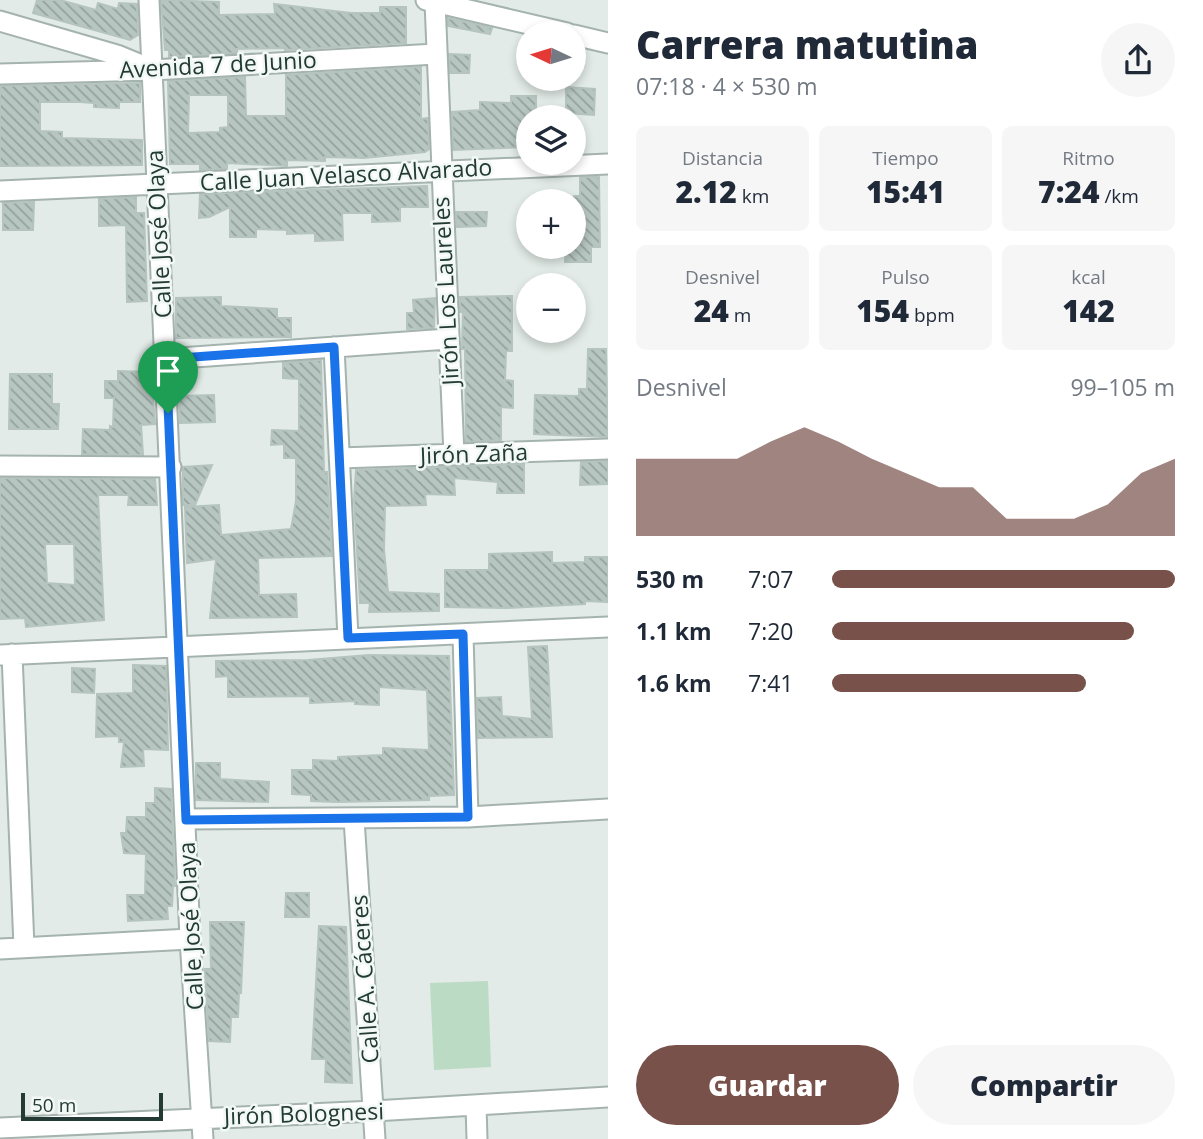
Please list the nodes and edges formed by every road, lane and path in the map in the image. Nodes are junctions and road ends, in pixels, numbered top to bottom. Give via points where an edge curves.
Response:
1 (149, 0) edge
2 (430, 1) edge
3 (0, 21) edge
4 (516, 21) edge
5 (586, 38) edge
6 (608, 43) edge
7 (436, 54) junction
8 (152, 70) junction
9 (0, 74) edge
10 (608, 164) edge
11 (440, 171) junction
12 (157, 184) junction
13 (0, 191) edge
14 (448, 340) junction
15 (334, 347) junction
16 (166, 359) junction
17 (608, 449) edge
18 (454, 455) junction
19 (340, 458) junction
20 (0, 466) edge
21 (171, 467) junction
22 (608, 626) edge
23 (463, 634) junction
24 (348, 638) junction
25 (179, 645) junction
26 (6, 655) edge
27 (608, 809) edge
28 (468, 817) junction
29 (354, 819) junction
30 (186, 820) junction
31 (9, 833) edge
32 (190, 939) junction
33 (23, 947) junction
34 (0, 949) edge
35 (608, 1097) edge
36 (476, 1105) junction
37 (374, 1111) junction
38 (202, 1118) junction
39 (0, 1128) edge
40 (58, 1133) edge
41 (203, 1139) edge
42 (375, 1139) edge
43 (477, 1139) edge

1 - 8 street, Calle José Olaya
2 - 4 street
2 - 7 street, Jirón Los Laureles
3 - 8 street via 117,55
5 - 6 street
7 - 8 street, Avenida 7 de Junio
7 - 11 street, Jirón Los Laureles
8 - 9 street, Avenida 7 de Junio
8 - 12 street, Calle José Olaya
10 - 11 street, Calle Juan Velasco Alvarado
11 - 12 street, Calle Juan Velasco Alvarado
11 - 14 street, Jirón Los Laureles
12 - 13 street, Calle Juan Velasco Alvarado
12 - 16 street, Calle José Olaya
14 - 15 street
14 - 18 street, Jirón Los Laureles
15 - 16 street
15 - 19 street
16 - 21 street, Calle José Olaya
17 - 18 street, Jirón Zaña
18 - 19 street, Jirón Zaña
19 - 24 street
20 - 21 street
21 - 25 street, Calle José Olaya
22 - 23 street
23 - 24 street
23 - 28 street
24 - 25 street
25 - 26 street
25 - 30 street, Calle José Olaya
26 - 31 street
27 - 28 street
28 - 29 street
29 - 30 street
29 - 37 street, Calle A. Cáceres
30 - 32 street, Calle José Olaya
31 - 33 street
32 - 33 street
32 - 38 street, Calle José Olaya
33 - 34 street
35 - 36 street, Jirón Bolognesi
36 - 37 street, Jirón Bolognesi
36 - 43 street
37 - 38 street, Jirón Bolognesi
37 - 42 street, Calle A. Cáceres
38 - 40 street, Jirón Bolognesi
38 - 41 street, Calle José Olaya
39 - 40 street, Jirón Bolognesi

